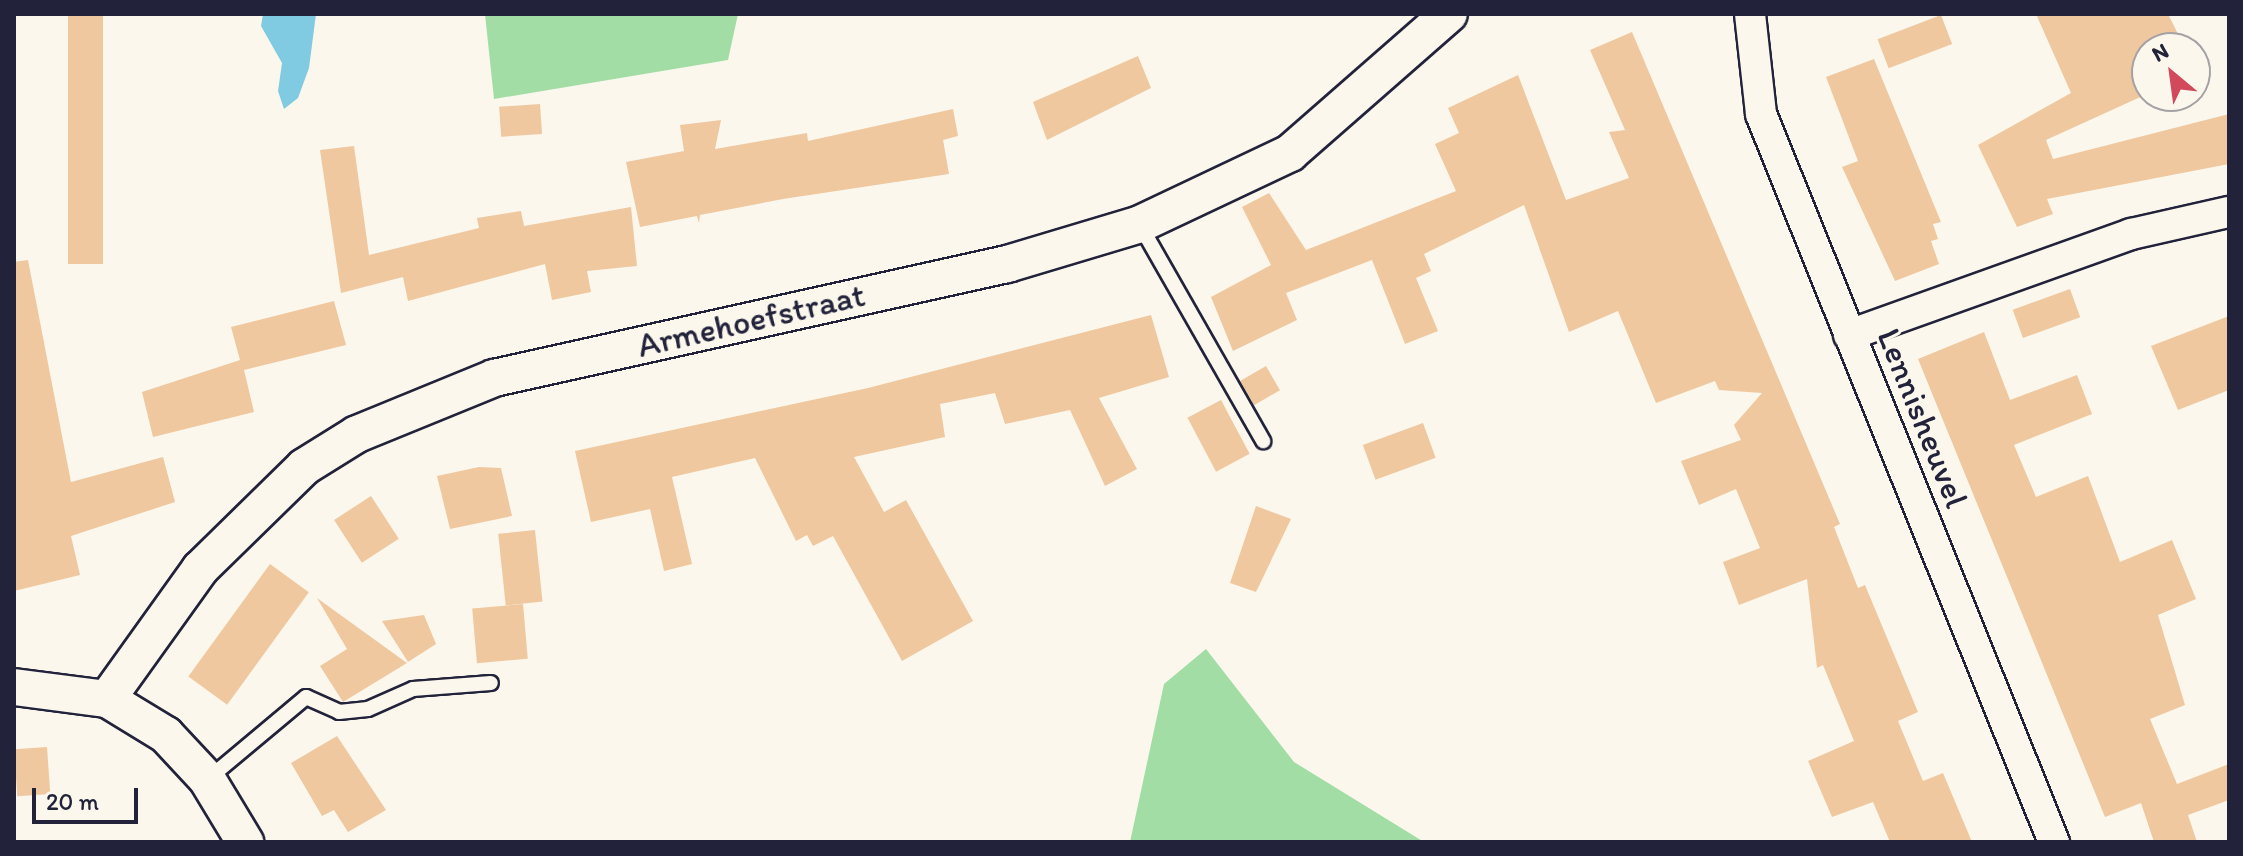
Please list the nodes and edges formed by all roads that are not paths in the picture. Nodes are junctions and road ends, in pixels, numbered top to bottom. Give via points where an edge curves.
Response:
1 (1449, 14) edge
2 (1750, 14) edge
3 (2229, 212) edge
4 (1140, 224) junction
5 (1849, 335) junction
6 (1263, 441) dead end
7 (491, 683) dead end
8 (14, 687) edge
9 (107, 699) junction
10 (207, 779) junction
11 (245, 842) edge
12 (2054, 842) edge

1 - 4 street, Armehoefstraat via 1290,153
2 - 5 street, Lennisheuvel via 1761,114
3 - 5 street via 2131,234
4 - 6 lane
4 - 9 street, Armehoefstraat via 1007,264 494,378 408,410 304,467 255,512 200,569
5 - 12 street, Lennisheuvel
7 - 10 lane via 413,689 368,709 339,712 306,697
8 - 9 street
9 - 10 street via 166,735
10 - 11 street

